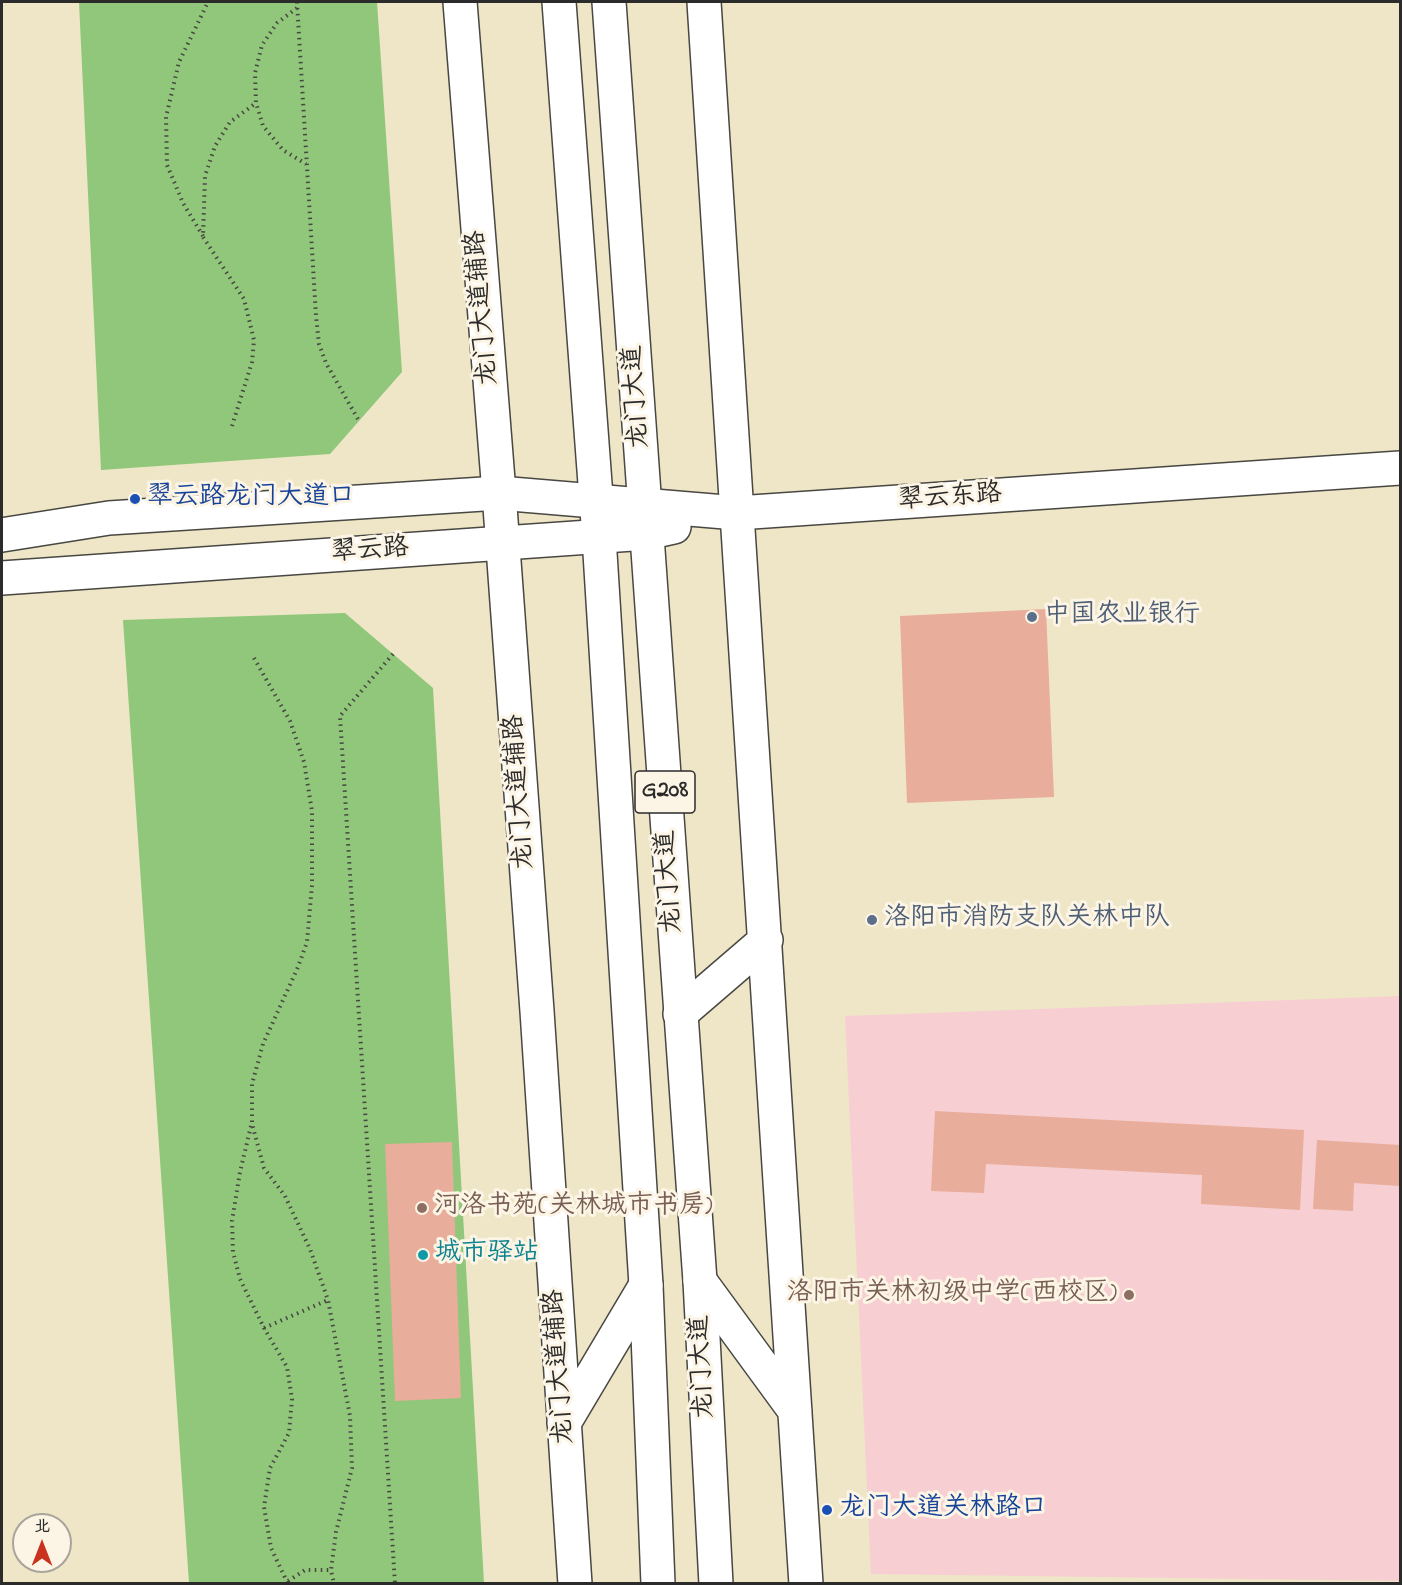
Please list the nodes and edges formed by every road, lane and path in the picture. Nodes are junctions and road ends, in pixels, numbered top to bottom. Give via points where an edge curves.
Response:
1 (208, 2) edge
2 (297, 2) edge
3 (460, 2) edge
4 (559, 2) edge
5 (609, 2) edge
6 (704, 2) edge
7 (297, 7) junction
8 (255, 103) junction
9 (307, 164) junction
10 (203, 237) junction
11 (359, 421) dead end
12 (232, 426) dead end
13 (1401, 468) edge
14 (499, 494) junction
15 (596, 502) junction
16 (737, 513) junction
17 (646, 519) junction
18 (2, 535) edge
19 (598, 537) junction
20 (503, 543) junction
21 (2, 578) edge
22 (393, 654) dead end
23 (254, 658) dead end
24 (766, 940) junction
25 (680, 1014) junction
26 (252, 1124) junction
27 (700, 1281) junction
28 (646, 1285) junction
29 (328, 1300) junction
30 (264, 1329) junction
31 (795, 1411) junction
32 (564, 1423) junction
33 (331, 1570) junction
34 (288, 1582) edge
35 (334, 1584) edge
36 (395, 1584) edge
37 (575, 1584) edge
38 (658, 1584) edge
39 (716, 1584) edge
40 (806, 1584) edge

1 - 10 path via 179,62 166,117 167,165
2 - 7 path
3 - 14 main road, 龙门大道辅路
4 - 15 main road, 龙门大道 / G208
5 - 17 main road, 龙门大道 / G208
6 - 16 main road
7 - 8 path via 276,23 262,45 255,73
7 - 9 path
8 - 9 path via 263,126 283,150
8 - 10 path via 230,122 215,146 205,176
9 - 11 path via 319,344
10 - 12 path via 244,299 254,340 252,362
13 - 16 main road, 翠云东路
14 - 15 main road
14 - 18 main road, 翠云路 via 109,518
14 - 20 main road, 龙门大道辅路
15 - 17 main road
15 - 19 main road, 龙门大道 / G208
16 - 17 main road, 翠云路
16 - 24 main road
17 - 19 main road, 翠云路
17 - 25 main road, 龙门大道 / G208
19 - 20 main road, 翠云路
19 - 28 main road, 龙门大道 / G208
20 - 21 main road, 翠云路
20 - 32 main road, 龙门大道辅路
22 - 36 path via 340,716
23 - 26 path via 290,721 304,762 312,811 312,885 307,942 263,1044 252,1084
24 - 25 main road
24 - 31 main road
25 - 27 main road, 龙门大道 / G208
26 - 29 path via 264,1167 285,1196
26 - 30 path via 232,1221 233,1252 240,1279
27 - 31 main road
27 - 39 main road, 龙门大道 / G208
28 - 32 main road
28 - 38 main road, 龙门大道 / G208
29 - 30 path
29 - 33 path via 350,1416 352,1468
30 - 34 path via 287,1367 292,1399 289,1433 270,1468 264,1507 271,1548
31 - 40 main road
32 - 37 main road, 龙门大道辅路
33 - 34 path via 305,1570
33 - 35 path

